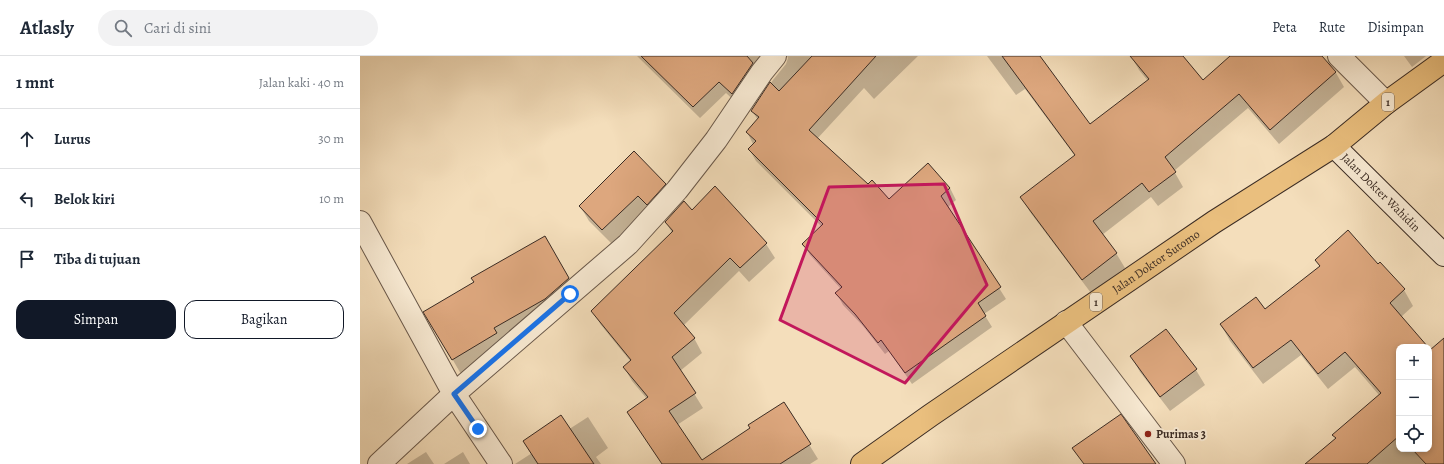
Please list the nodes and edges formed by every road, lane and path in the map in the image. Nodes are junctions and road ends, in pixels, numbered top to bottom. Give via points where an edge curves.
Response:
1 (775, 56) edge
2 (1339, 56) edge
3 (1444, 62) edge
4 (1386, 103) junction
5 (1334, 146) junction
6 (360, 222) edge
7 (1444, 254) edge
8 (1066, 322) junction
9 (454, 394) junction
10 (379, 464) edge
11 (501, 464) edge
12 (862, 464) edge
13 (1174, 464) edge

1 - 9 street via 687,178 628,244
2 - 4 street
3 - 4 highway, 1
4 - 5 highway, 1
5 - 7 street, Jalan Dokter Wahidin
5 - 8 highway, Jalan Doktor Sutomo / 1 via 1214,222
6 - 9 street
8 - 12 highway, Jalan Doktor Sutomo / 1
8 - 13 street
9 - 10 street
9 - 11 street

